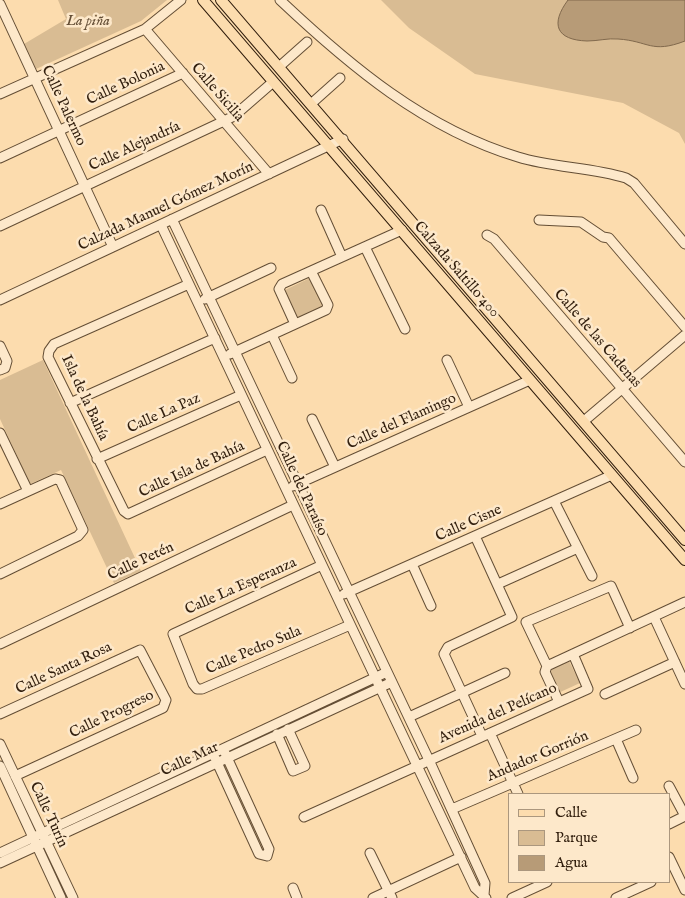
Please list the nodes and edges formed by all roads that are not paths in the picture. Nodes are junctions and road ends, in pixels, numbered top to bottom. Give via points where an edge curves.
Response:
1 (181, 0) edge
2 (203, 0) edge
3 (222, 0) edge
4 (280, 0) edge
5 (0, 4) edge
6 (4, 23) edge
7 (145, 29) junction
8 (307, 42) dead end
9 (280, 66) junction
10 (183, 73) junction
11 (34, 78) junction
12 (340, 78) dead end
13 (273, 82) junction
14 (0, 94) edge
15 (312, 103) junction
16 (224, 121) junction
17 (59, 130) junction
18 (343, 139) junction
19 (330, 146) junction
20 (0, 158) edge
21 (269, 174) junction
22 (84, 185) junction
23 (321, 210) dead end
24 (172, 219) junction
25 (539, 220) dead end
26 (161, 225) junction
27 (0, 226) edge
28 (402, 230) junction
29 (487, 235) dead end
30 (685, 244) edge
31 (113, 247) junction
32 (365, 247) junction
33 (342, 257) junction
34 (271, 268) dead end
35 (311, 271) junction
36 (189, 284) junction
37 (209, 297) junction
38 (0, 300) edge
39 (198, 303) junction
40 (295, 324) junction
41 (685, 328) edge
42 (405, 329) dead end
43 (272, 335) junction
44 (685, 335) edge
45 (214, 338) junction
46 (0, 346) edge
47 (235, 351) junction
48 (223, 357) junction
49 (448, 360) dead end
50 (3, 368) edge
51 (292, 378) dead end
52 (530, 380) junction
53 (622, 389) junction
54 (241, 395) junction
55 (70, 403) junction
56 (469, 407) junction
57 (312, 419) dead end
58 (584, 422) junction
59 (0, 435) edge
60 (267, 450) junction
61 (97, 459) junction
62 (685, 462) edge
63 (335, 467) junction
64 (612, 475) junction
65 (298, 484) junction
66 (286, 489) junction
67 (28, 491) junction
68 (554, 501) junction
69 (0, 504) edge
70 (293, 505) junction
71 (128, 514) joint
72 (475, 536) junction
73 (685, 540) edge
74 (578, 548) junction
75 (685, 560) edge
76 (412, 564) junction
77 (322, 566) junction
78 (0, 574) edge
79 (592, 576) dead end
80 (498, 584) junction
81 (349, 592) junction
82 (337, 597) junction
83 (685, 602) edge
84 (431, 606) dead end
85 (654, 617) junction
86 (350, 625) junction
87 (630, 628) junction
88 (173, 634) joint
89 (0, 644) edge
90 (140, 650) joint
91 (573, 654) junction
92 (675, 662) junction
93 (546, 668) junction
94 (387, 672) junction
95 (505, 673) dead end
96 (375, 678) junction
97 (392, 682) junction
98 (685, 684) edge
99 (379, 687) junction
100 (462, 693) junction
101 (605, 694) dead end
102 (559, 702) junction
103 (0, 714) edge
104 (409, 717) junction
105 (288, 729) junction
106 (636, 730) dead end
107 (277, 734) junction
108 (486, 735) junction
109 (616, 739) junction
110 (0, 744) edge
111 (225, 753) junction
112 (215, 758) junction
113 (429, 760) junction
114 (418, 765) junction
115 (0, 766) edge
116 (15, 776) junction
117 (633, 778) dead end
118 (513, 782) junction
119 (669, 786) dead end
120 (518, 793) edge
121 (452, 809) junction
122 (685, 816) edge
123 (304, 817) dead end
124 (670, 824) edge
125 (33, 837) junction
126 (44, 838) junction
127 (37, 846) junction
128 (0, 852) edge
129 (370, 852) dead end
130 (461, 857) junction
131 (0, 864) edge
132 (672, 872) edge
133 (545, 883) edge
134 (649, 883) edge
135 (293, 888) dead end
136 (685, 890) edge
137 (390, 894) edge
138 (485, 897) edge
139 (61, 898) edge
140 (72, 898) edge
141 (297, 898) edge
142 (373, 898) edge
143 (512, 898) edge
144 (616, 898) edge

1 - 7 street
2 - 13 main road, Calzada Saltillo 400
3 - 9 main road, Calzada Saltillo 400
4 - 30 street via 367,76 434,121 476,142 518,157 626,178 634,183
5 - 6 street, Calle Palermo
6 - 11 street, Calle Palermo
7 - 10 street, Calle Sicilia
7 - 11 street
8 - 9 street
9 - 15 main road, Calzada Saltillo 400
10 - 16 street, Calle Sicilia
10 - 17 street, Calle Bolonia
11 - 14 street
11 - 17 street, Calle Palermo
12 - 15 street
13 - 16 street, Calle Alejandría
13 - 19 main road, Calzada Saltillo 400
15 - 18 main road, Calzada Saltillo 400
16 - 21 street, Calle Sicilia
16 - 22 street, Calle Alejandría
17 - 20 street, Calle Bolonia
17 - 22 street, Calle Palermo
18 - 19 street, Calzada Manuel Gómez Morín
18 - 58 main road, Calzada Saltillo 400
19 - 21 street, Calzada Manuel Gómez Morín
19 - 28 main road, Calzada Saltillo 400
21 - 24 street, Calzada Manuel Gómez Morín
22 - 27 street, Calle Alejandría
22 - 31 street, Calle Palermo
23 - 33 street
24 - 26 street, Calzada Manuel Gómez Morín
24 - 37 street, Calle del Paraíso
25 - 41 street via 581,222 607,239
26 - 31 street, Calzada Manuel Gómez Morín
26 - 36 street, Calle del Paraíso
28 - 32 street
28 - 52 main road, Calzada Saltillo 400
29 - 53 street, Calle de las Cadenas via 494,239
31 - 38 street, Calzada Manuel Gómez Morín
32 - 33 street
32 - 42 street
33 - 35 street
34 - 37 street
35 - 40 street via 279,289
35 - 40 street via 328,308
36 - 39 street, Calle del Paraíso
36 - 55 street, Isla de la Bahía via 54,344 48,357
37 - 39 street
37 - 47 street, Calle del Paraíso
39 - 45 street, Calle del Paraíso
40 - 43 street
43 - 47 street
43 - 51 street
44 - 53 street
45 - 48 street, Calle del Paraíso
45 - 55 street
46 - 50 street
47 - 48 street
47 - 65 street, Calle del Paraíso
48 - 54 street, Calle del Paraíso
49 - 56 street
52 - 56 street, Calle del Flamingo
52 - 64 main road, Calzada Saltillo 400
53 - 58 street
53 - 62 street, Calle de las Cadenas
54 - 60 street, Calle del Paraíso
54 - 61 street, Calle La Paz
55 - 61 street, Isla de la Bahía
56 - 63 street, Calle del Flamingo
57 - 63 street
58 - 73 main road, Calzada Saltillo 400
59 - 67 street
60 - 66 street, Calle del Paraíso
60 - 71 street, Calle Isla de Bahía
61 - 71 street, Isla de la Bahía via 124,512
63 - 65 street, Calle del Flamingo
64 - 68 street, Calle Cisne
64 - 75 main road, Calzada Saltillo 400
65 - 66 street, Calle del Flamingo
65 - 81 street, Calle del Paraíso
66 - 70 street, Calle del Paraíso
67 - 69 street
67 - 78 street via 55,479 60,480 80,522 82,534
68 - 72 street, Calle Cisne
68 - 74 street
70 - 77 street, Calle del Paraíso
70 - 89 street, Calle Petén
72 - 76 street, Calle Cisne
72 - 80 street
74 - 79 street
74 - 80 street
76 - 81 street, Calle Cisne
76 - 84 street
77 - 82 street, Calle del Paraíso
77 - 88 street, Calle La Esperanza
80 - 100 street via 512,617 444,651
81 - 82 street, Calle Cisne
81 - 94 street, Calle del Paraíso
82 - 86 street, Calle del Paraíso
83 - 85 street, Avenida del Pelícano
85 - 87 street, Avenida del Pelícano
85 - 92 street
86 - 88 street, Calle Pedro Sula via 200,689 193,684
86 - 96 street, Calle del Paraíso
87 - 91 street, Avenida del Pelícano
87 - 93 street via 611,586 526,622
90 - 103 street, Calle Santa Rosa
90 - 116 street, Calle Progreso via 166,700 165,706
91 - 93 street, Avenida del Pelícano
91 - 102 street, Avenida del Pelícano via 588,689
92 - 98 street
92 - 101 street
93 - 102 street
94 - 96 street, Calle Mar
94 - 97 street, Calle del Paraíso
95 - 100 street
96 - 99 street, Calle del Paraíso
96 - 111 street, Calle Mar
97 - 99 street, Calle Mar
97 - 104 street, Calle del Paraíso
99 - 105 street, Calle Mar
99 - 114 street, Calle del Paraíso
100 - 104 street
100 - 108 street
102 - 108 street, Avenida del Pelícano
104 - 113 street, Calle del Paraíso
105 - 107 street, Calle Mar
105 - 107 street via 305,766 293,771
106 - 109 street, Andador Gorrión
107 - 111 street, Calle Mar
108 - 113 street, Avenida del Pelícano
108 - 118 street
109 - 117 street
109 - 118 street, Andador Gorrión
110 - 116 street, Calle Turín
111 - 112 street, Calle Mar
111 - 112 street via 269,850 267,856 259,854
112 - 126 street, Calle Mar
113 - 114 street, Avenida del Pelícano
113 - 121 street, Calle del Paraíso
114 - 123 street, Avenida del Pelícano
114 - 130 street, Calle del Paraíso
115 - 125 street, Calle Turín
116 - 126 street, Calle Turín
118 - 120 street
118 - 121 street, Andador Gorrión
119 - 122 street
121 - 138 street, Calle del Paraíso via 485,883
122 - 124 street
125 - 126 street, Calle Mar
125 - 127 street, Calle Turín
125 - 128 street, Calle Mar
126 - 127 street, Calle Mar
126 - 140 street, Calle Turín
127 - 131 street, Calle Mar
127 - 139 street, Calle Turín
129 - 137 street
130 - 137 street
130 - 138 street, Calle del Paraíso via 475,888
132 - 136 street
133 - 143 street
134 - 144 street
135 - 141 street
137 - 142 street

